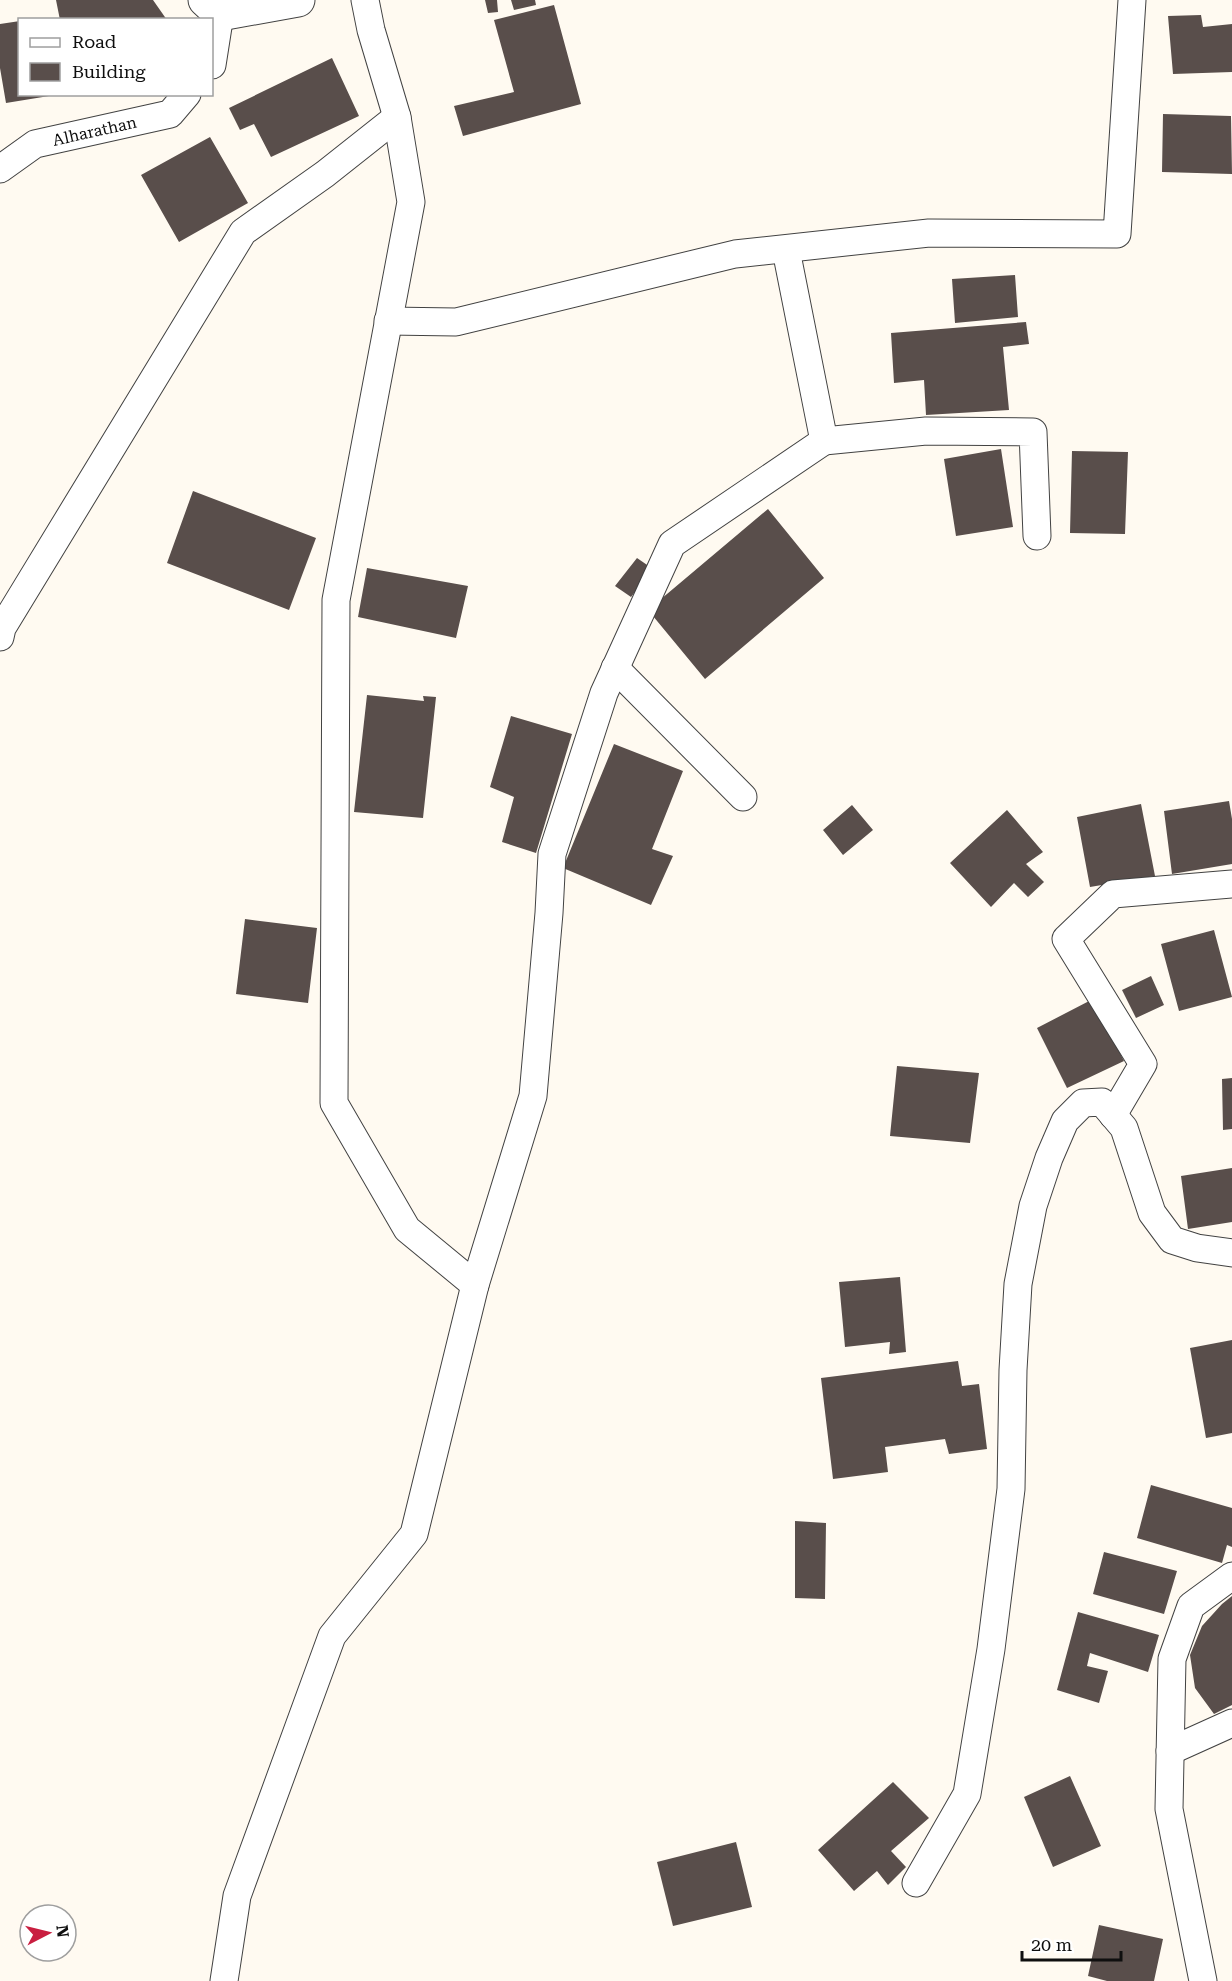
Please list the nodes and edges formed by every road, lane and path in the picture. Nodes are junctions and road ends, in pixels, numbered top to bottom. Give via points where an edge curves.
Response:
1 (297, 0) edge
2 (365, 0) edge
3 (1132, 0) edge
4 (213, 7) edge
5 (185, 96) edge
6 (397, 117) junction
7 (0, 169) edge
8 (786, 249) junction
9 (388, 321) junction
10 (824, 441) junction
11 (1037, 536) dead end
12 (0, 637) edge
13 (615, 668) junction
14 (743, 797) dead end
15 (1232, 884) edge
16 (1113, 1115) junction
17 (1232, 1253) edge
18 (475, 1285) junction
19 (1232, 1576) edge
20 (1232, 1723) edge
21 (1170, 1751) junction
22 (916, 1884) dead end
23 (224, 1981) edge
24 (1203, 1981) edge

1 - 4 street
2 - 6 street via 370,30
3 - 8 street via 1117,234 929,233
5 - 7 street, Alharathan via 170,114 35,144
6 - 9 street via 411,201
6 - 12 street via 243,232
8 - 9 street via 735,254 456,322
8 - 10 street
9 - 18 street via 336,600 334,1103 407,1229
10 - 11 street via 926,431 1033,432
10 - 13 street via 672,544
13 - 14 street
13 - 18 street via 552,854 532,1096
15 - 16 street via 1113,894 1066,939 1143,1064
16 - 17 street via 1124,1128 1152,1213 1172,1240
16 - 22 street via 1102,1102 1083,1103 1065,1121 1033,1206 1018,1284 1011,1489 991,1649 967,1794
18 - 23 street via 414,1534 332,1636 237,1896
19 - 21 street via 1191,1606 1172,1659
20 - 21 street
21 - 24 street via 1169,1809

